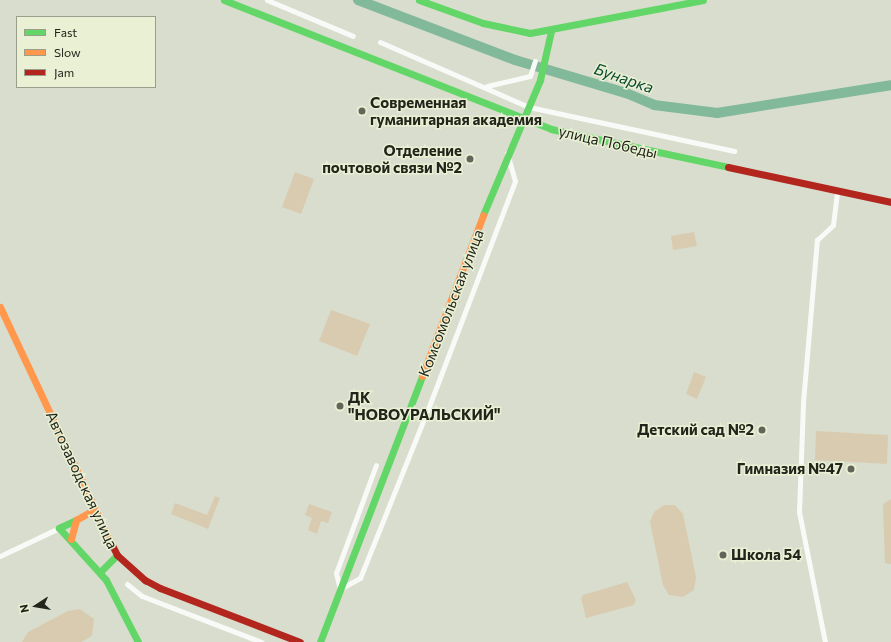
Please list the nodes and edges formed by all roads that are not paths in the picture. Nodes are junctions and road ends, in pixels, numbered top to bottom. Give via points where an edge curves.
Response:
1 (224, 0) edge
2 (267, 0) edge
3 (419, 0) edge
4 (703, 0) edge
5 (551, 31) junction
6 (353, 36) dead end
7 (380, 42) dead end
8 (535, 62) dead end
9 (487, 86) junction
10 (532, 108) junction
11 (523, 118) junction
12 (734, 151) dead end
13 (507, 153) junction
14 (837, 191) junction
15 (891, 202) edge
16 (0, 307) edge
17 (376, 465) dead end
18 (95, 509) junction
19 (76, 520) junction
20 (59, 528) junction
21 (71, 539) junction
22 (117, 555) junction
23 (0, 556) edge
24 (100, 572) junction
25 (127, 584) dead end
26 (340, 589) junction
27 (138, 642) edge
28 (261, 642) edge
29 (300, 642) edge
30 (320, 642) edge
31 (825, 642) edge

1 - 11 street, улица Победы
2 - 6 street
3 - 5 street via 483,23 530,33
4 - 5 street
5 - 10 street, Комсомольская улица via 548,58
7 - 9 street
8 - 9 street via 530,76
9 - 10 street
10 - 11 street, Комсомольская улица
10 - 12 street
11 - 13 street, Комсомольская улица
11 - 14 street, улица Победы via 610,144
13 - 26 street, Комсомольская улица
13 - 26 street via 515,181 428,409 360,578
14 - 15 street, улица Победы
14 - 31 street via 833,224 817,240 803,402 799,512
16 - 18 street, Автозаводская улица
17 - 26 street via 336,573
18 - 19 street
18 - 22 street, Автозаводская улица
19 - 20 street
19 - 21 street
20 - 21 street
20 - 23 street
21 - 24 street
22 - 24 street
22 - 29 street, Автозаводская улица via 145,580 160,588
24 - 27 street
25 - 28 street via 142,596
26 - 30 street, Комсомольская улица

